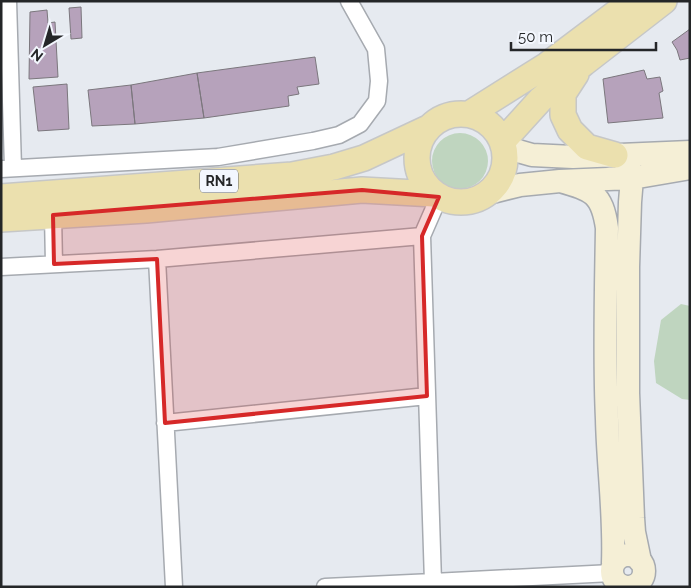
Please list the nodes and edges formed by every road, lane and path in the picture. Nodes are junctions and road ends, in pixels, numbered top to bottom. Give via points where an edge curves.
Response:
1 (8, 1) edge
2 (349, 1) edge
3 (632, 1) edge
4 (664, 1) edge
5 (584, 62) junction
6 (469, 114) junction
7 (428, 128) junction
8 (503, 144) junction
9 (690, 152) edge
10 (615, 155) junction
11 (218, 156) junction
12 (14, 168) edge
13 (690, 168) edge
14 (632, 178) junction
15 (222, 181) junction
16 (560, 181) junction
17 (488, 193) junction
18 (29, 195) junction
19 (437, 195) junction
20 (1, 197) edge
21 (53, 215) junction
22 (1, 219) edge
23 (422, 236) junction
24 (157, 258) junction
25 (54, 264) junction
26 (1, 267) edge
27 (427, 396) junction
28 (165, 423) junction
29 (613, 575) edge
30 (640, 576) edge
31 (433, 584) edge
32 (174, 587) edge
33 (325, 587) edge

1 - 12 street
2 - 11 street via 376,49 379,81 376,101 360,124 339,135 313,141
3 - 6 main road, RN1 via 547,65
4 - 5 main road
5 - 8 main road via 541,99
5 - 10 main road via 563,94 563,115 570,130 587,147
6 - 7 main road, RN1 via 454,114
6 - 8 main road via 495,130
7 - 15 main road, RN1 via 364,158 334,167 292,175
7 - 19 main road via 416,155 418,170 424,183
8 - 10 main road via 532,154
8 - 17 main road via 503,172
9 - 10 main road
10 - 14 main road via 625,160
11 - 12 street
11 - 15 street
12 - 18 street
13 - 14 main road
14 - 16 main road
14 - 30 main road via 628,401 633,518
15 - 18 main road, RN1
16 - 17 main road via 520,185
16 - 29 main road via 585,188 598,198 605,212 607,438 614,536
17 - 19 main road, RN1 via 477,200 464,202 451,202
18 - 20 main road, RN1
19 - 21 main road, RN1 via 362,190 146,210
19 - 23 street
21 - 22 main road, RN1
21 - 25 street
23 - 24 street
23 - 27 street
24 - 25 street
24 - 28 street
25 - 26 street
27 - 28 street
27 - 31 street
28 - 32 street
29 - 30 main road via 616,559 626,554 631,555
29 - 31 street
31 - 33 street

